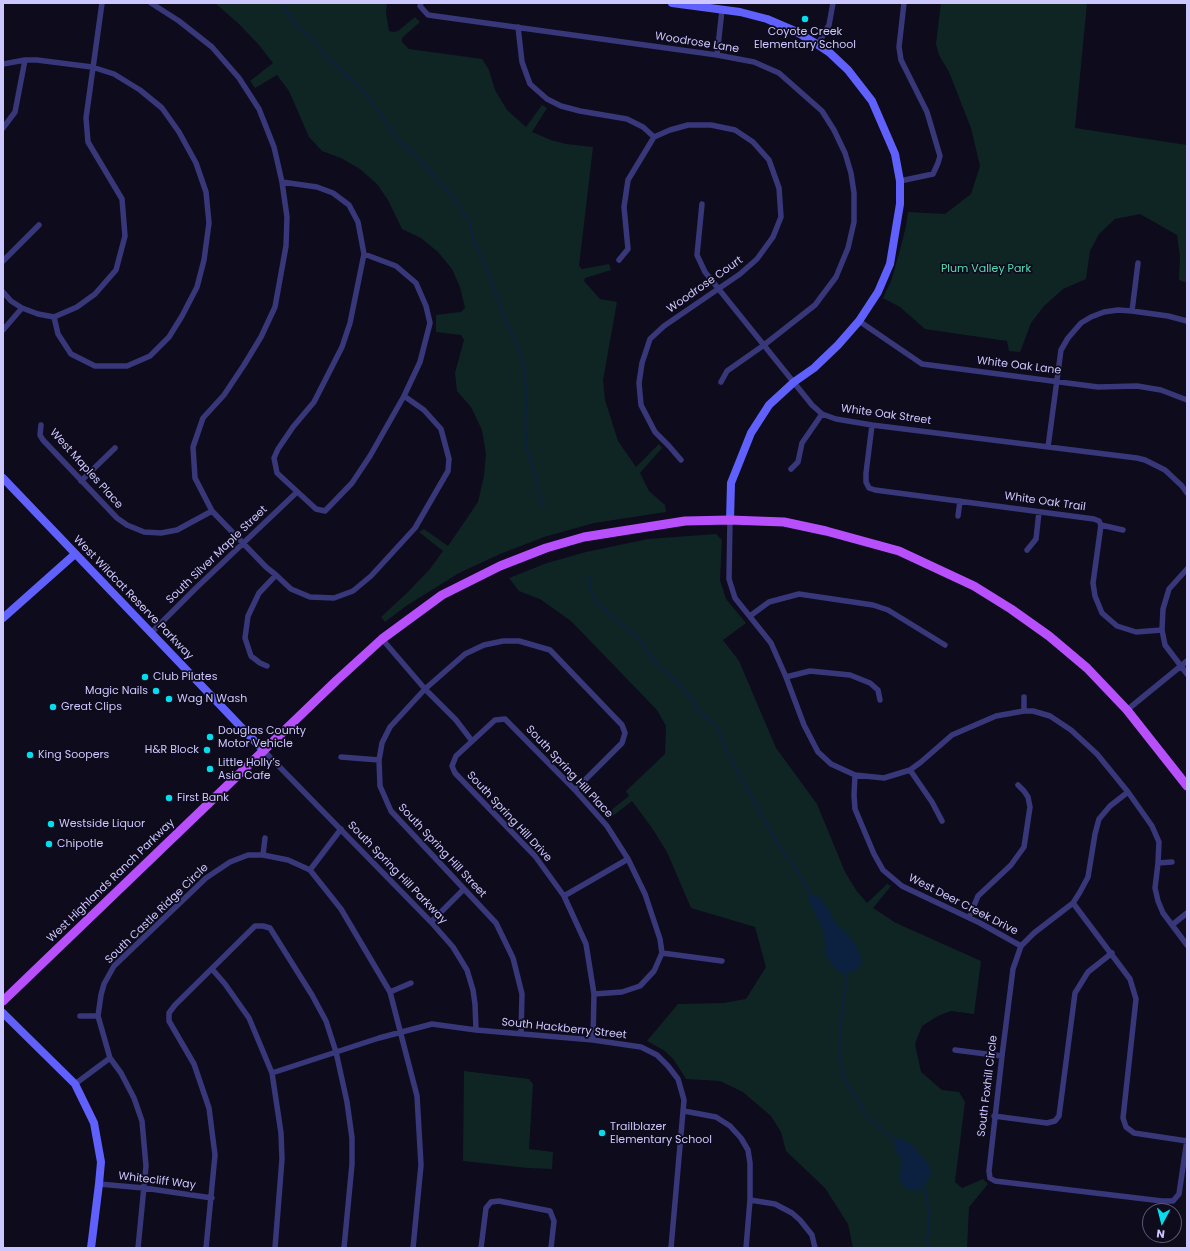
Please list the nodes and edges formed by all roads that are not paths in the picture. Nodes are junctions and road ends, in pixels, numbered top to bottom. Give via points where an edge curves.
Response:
1 (102, 3) edge
2 (151, 3) edge
3 (421, 3) edge
4 (672, 3) edge
5 (833, 3) edge
6 (904, 3) edge
7 (722, 10) junction
8 (518, 27) junction
9 (818, 44) junction
10 (717, 55) junction
11 (25, 60) junction
12 (3, 64) edge
13 (92, 67) junction
14 (3, 128) edge
15 (654, 137) junction
16 (900, 181) junction
17 (282, 182) junction
18 (702, 204) dead end
19 (39, 225) dead end
20 (364, 254) junction
21 (3, 260) edge
22 (620, 260) dead end
23 (1138, 263) dead end
24 (719, 289) junction
25 (3, 292) edge
26 (22, 308) junction
27 (1132, 311) junction
28 (54, 317) junction
29 (859, 321) junction
30 (1187, 321) edge
31 (3, 330) edge
32 (764, 345) junction
33 (1056, 381) junction
34 (722, 382) dead end
35 (794, 382) junction
36 (404, 396) junction
37 (1187, 400) edge
38 (822, 414) junction
39 (41, 425) dead end
40 (872, 425) junction
41 (1048, 447) junction
42 (115, 448) dead end
43 (681, 460) dead end
44 (791, 469) dead end
45 (3, 478) edge
46 (81, 481) junction
47 (297, 492) junction
48 (1187, 493) edge
49 (960, 501) junction
50 (212, 511) junction
51 (1039, 512) junction
52 (958, 516) dead end
53 (730, 520) junction
54 (1101, 525) junction
55 (1124, 530) dead end
56 (244, 544) junction
57 (1027, 550) dead end
58 (75, 554) junction
59 (1187, 569) edge
60 (276, 574) junction
61 (750, 616) junction
62 (3, 618) edge
63 (1162, 630) junction
64 (152, 632) junction
65 (382, 639) junction
66 (945, 646) dead end
67 (1187, 661) edge
68 (267, 666) dead end
69 (1181, 667) junction
70 (1187, 674) edge
71 (786, 677) junction
72 (425, 688) junction
73 (1024, 697) dead end
74 (880, 700) dead end
75 (1127, 710) junction
76 (1024, 711) junction
77 (472, 742) junction
78 (264, 751) junction
79 (341, 757) dead end
80 (379, 760) junction
81 (910, 770) junction
82 (856, 775) junction
83 (1018, 785) dead end
84 (1187, 786) edge
85 (575, 790) junction
86 (1128, 792) junction
87 (942, 821) dead end
88 (341, 829) junction
89 (265, 838) dead end
90 (263, 856) junction
91 (628, 859) junction
92 (1172, 862) dead end
93 (1158, 863) junction
94 (310, 870) junction
95 (463, 890) junction
96 (564, 896) junction
97 (1073, 903) junction
98 (1187, 913) edge
99 (969, 918) junction
100 (431, 922) junction
101 (1172, 925) junction
102 (1021, 946) junction
103 (1187, 946) edge
104 (662, 953) junction
105 (1112, 954) junction
106 (722, 961) dead end
107 (212, 969) junction
108 (411, 983) dead end
109 (390, 992) junction
110 (594, 994) junction
111 (3, 1001) edge
112 (3, 1013) edge
113 (80, 1016) dead end
114 (98, 1016) junction
115 (476, 1030) junction
116 (401, 1032) junction
117 (521, 1033) junction
118 (593, 1040) junction
119 (955, 1050) dead end
120 (336, 1052) junction
121 (1002, 1056) junction
122 (110, 1058) junction
123 (272, 1073) junction
124 (75, 1084) junction
125 (684, 1111) junction
126 (994, 1116) junction
127 (1187, 1140) edge
128 (99, 1184) junction
129 (144, 1188) junction
130 (212, 1198) junction
131 (750, 1200) junction
132 (91, 1248) edge
133 (138, 1248) edge
134 (206, 1248) edge
135 (275, 1248) edge
136 (344, 1248) edge
137 (413, 1248) edge
138 (481, 1248) edge
139 (551, 1248) edge
140 (671, 1248) edge
141 (746, 1248) edge
142 (815, 1248) edge

1 - 13 street
2 - 17 street via 212,47 239,78 259,109 274,147
3 - 8 street, Woodrose Lane via 420,6 428,15
4 - 7 street
5 - 9 street via 829,25
6 - 16 street via 901,60 927,112 940,156 933,174
7 - 9 street via 771,20
7 - 10 street
8 - 10 street, Woodrose Lane
8 - 15 street via 522,62 530,84 547,99 580,111 627,119 643,127
9 - 16 street via 848,70 872,101 895,154
10 - 32 street, Woodrose Lane via 754,62 778,73 822,111 845,153 851,173 854,222 848,248 836,277 815,305
11 - 12 street
11 - 13 street
11 - 14 street via 15,112
13 - 28 street via 86,118 88,142 122,199 125,236 116,270 95,294 77,307
13 - 28 street via 114,74 140,90 162,108 179,132 196,163 206,192 209,223 204,260 197,288 169,337 150,356 127,366 95,366 71,354 58,334
15 - 22 street via 628,180 624,207 628,249
15 - 24 street, Woodrose Court via 688,125 711,124 735,130 753,142 769,160 779,188 781,217 773,237 758,259
16 - 29 street via 900,204 890,264 878,292
17 - 20 street via 317,187 333,193 349,205 358,222
17 - 50 street via 287,217 286,246 275,307 244,365 224,395 203,418 192,447 195,478
18 - 24 street, White Oak Street via 698,255 705,272
19 - 21 street
20 - 36 street via 396,266 416,283 426,306 430,323 429,332 420,362
20 - 47 street via 350,323 342,346 314,402 293,427 274,458 277,473
23 - 27 street
24 - 32 street, White Oak Street
24 - 43 street, Woodrose Court via 664,326 650,340 642,363 639,383 641,405 654,432
25 - 26 street
26 - 28 street
26 - 31 street
27 - 30 street
27 - 33 street via 1104,312 1081,323 1061,350
29 - 33 street, White Oak Lane via 922,364
29 - 35 street via 819,363
32 - 34 street, Woodrose Lane via 727,371
32 - 35 street, White Oak Street
33 - 37 street, White Oak Lane via 1098,387 1143,387 1161,390
33 - 41 street
35 - 38 street, White Oak Street
35 - 53 street via 769,405 751,433 731,483
36 - 47 street via 352,483 325,511 316,509
36 - 60 street via 424,410 441,428 448,459 448,472 415,528 371,576 353,591 334,598 310,597 290,589
38 - 40 street, White Oak Street
38 - 44 street via 802,443 798,462
39 - 46 street, West Maples Place via 40,435 43,440
40 - 41 street, White Oak Street
40 - 49 street, White Oak Trail via 866,473 869,488
41 - 48 street, White Oak Street via 1145,460 1165,470
42 - 46 street
45 - 58 street, West Wildcat Reserve Parkway
46 - 50 street, West Maples Place via 117,518 144,532 161,533 177,530
47 - 56 street, South Silver Maple Street
49 - 51 street, White Oak Trail
49 - 52 street
50 - 56 street
51 - 54 street, White Oak Trail via 1099,520
51 - 57 street via 1036,539
53 - 61 street via 729,579 735,598
53 - 65 main road, West Highlands Ranch Parkway via 685,522 584,537 546,548 500,566 442,595
53 - 75 main road, West Highlands Ranch Parkway via 784,522 860,540 899,551 974,586 1049,636 1086,668
54 - 55 street, White Oak Trail
54 - 63 street via 1093,583 1102,613 1117,626 1136,632
56 - 60 street
56 - 64 street, South Silver Maple Street
58 - 62 street
58 - 64 street, West Wildcat Reserve Parkway
59 - 63 street via 1169,590 1163,609
60 - 68 street via 256,599 248,616 245,638 251,656
61 - 66 street via 769,602 799,594 873,605 888,610
61 - 71 street via 771,643
63 - 69 street via 1165,645
64 - 78 street, West Wildcat Reserve Parkway
65 - 72 street
65 - 78 main road, West Highlands Ranch Parkway
67 - 69 street
69 - 70 street
69 - 75 street
71 - 74 street via 810,671 850,675 870,683 878,690
71 - 82 street via 804,725 818,752 831,764
72 - 77 street via 456,720
72 - 80 street, South Spring Hill Street via 390,727 382,743
72 - 85 street, South Spring Hill Street via 465,654 484,645 519,641 550,650 622,725 626,733 622,743
73 - 76 street
75 - 84 main road, West Highlands Ranch Parkway
76 - 81 street via 996,716 952,735
76 - 86 street via 1050,716 1071,730 1097,754
77 - 85 street, South Spring Hill Place via 495,720 505,719
77 - 96 street, South Spring Hill Drive via 456,756 452,766 455,773 535,856
78 - 88 street, South Spring Hill Parkway
78 - 111 main road, West Highlands Ranch Parkway
79 - 80 street
80 - 95 street, South Spring Hill Street via 380,786 390,811
81 - 82 street via 884,778
81 - 87 street
82 - 99 street, West Deer Creek Drive via 855,809 883,870 902,886
83 - 99 street via 1028,797 1030,807 1024,847 1011,865 978,896
85 - 91 street, South Spring Hill Place via 607,826
86 - 93 street via 1152,826 1159,842
86 - 97 street, South Foxhill Circle via 1110,806 1099,819 1088,877
88 - 94 street
88 - 100 street, South Spring Hill Parkway
89 - 90 street
90 - 94 street, South Castle Ridge Circle via 288,860
90 - 114 street, South Castle Ridge Circle via 248,854 206,878 114,966 104,984
91 - 96 street
91 - 104 street, South Spring Hill Place via 645,894
92 - 93 street
93 - 101 street via 1155,888 1163,913
94 - 109 street, South Castle Ridge Circle via 341,909
95 - 100 street
95 - 117 street, South Spring Hill Street via 496,923 513,958 522,994
96 - 110 street, South Spring Hill Drive via 586,944
97 - 102 street, South Foxhill Circle
97 - 105 street
98 - 101 street
99 - 102 street, West Deer Creek Drive
100 - 115 street, South Spring Hill Parkway via 453,947 467,970 473,990
101 - 103 street
102 - 121 street, South Foxhill Circle via 1013,969
104 - 106 street
104 - 110 street via 654,971 640,986 622,992
105 - 126 street via 1088,972 1075,993 1059,1116 1055,1121 1047,1123
105 - 127 street via 1130,978 1136,999 1123,1118 1126,1127 1134,1133
107 - 120 street via 255,926 270,928 326,1021
107 - 123 street via 226,984 248,1018
107 - 130 street via 175,1005 169,1013 169,1021 194,1064 209,1108 215,1155
108 - 109 street
109 - 116 street, South Castle Ridge Circle
110 - 118 street, South Spring Hill Drive
112 - 124 street
113 - 114 street
114 - 122 street, South Castle Ridge Circle
115 - 116 street, South Hackberry Street via 432,1024
115 - 117 street, South Hackberry Street
116 - 120 street, South Hackberry Street
116 - 137 street, South Castle Ridge Circle via 416,1096 420,1158
117 - 118 street, South Hackberry Street
118 - 125 street, South Hackberry Street via 641,1048 657,1055 678,1079 684,1100
119 - 121 street
120 - 123 street, South Hackberry Street
120 - 136 street via 348,1102 352,1138
121 - 126 street, South Foxhill Circle
122 - 124 street
122 - 129 street, South Castle Ridge Circle via 134,1098 142,1121 146,1166
123 - 135 street via 281,1133 282,1159
124 - 128 street via 94,1123 101,1162
125 - 131 street via 716,1117 730,1126 741,1138 748,1150 750,1163
125 - 140 street, South Hackberry Street
126 - 127 street, South Foxhill Circle via 989,1171 990,1178 995,1181 1162,1202 1173,1201 1179,1194
128 - 129 street, Whitecliff Way
128 - 132 street
129 - 130 street, Whitecliff Way
129 - 133 street, South Castle Ridge Circle
130 - 134 street
131 - 141 street
131 - 142 street via 775,1204 792,1213 812,1234
138 - 139 street via 486,1208 491,1202 499,1201 550,1211 554,1221

